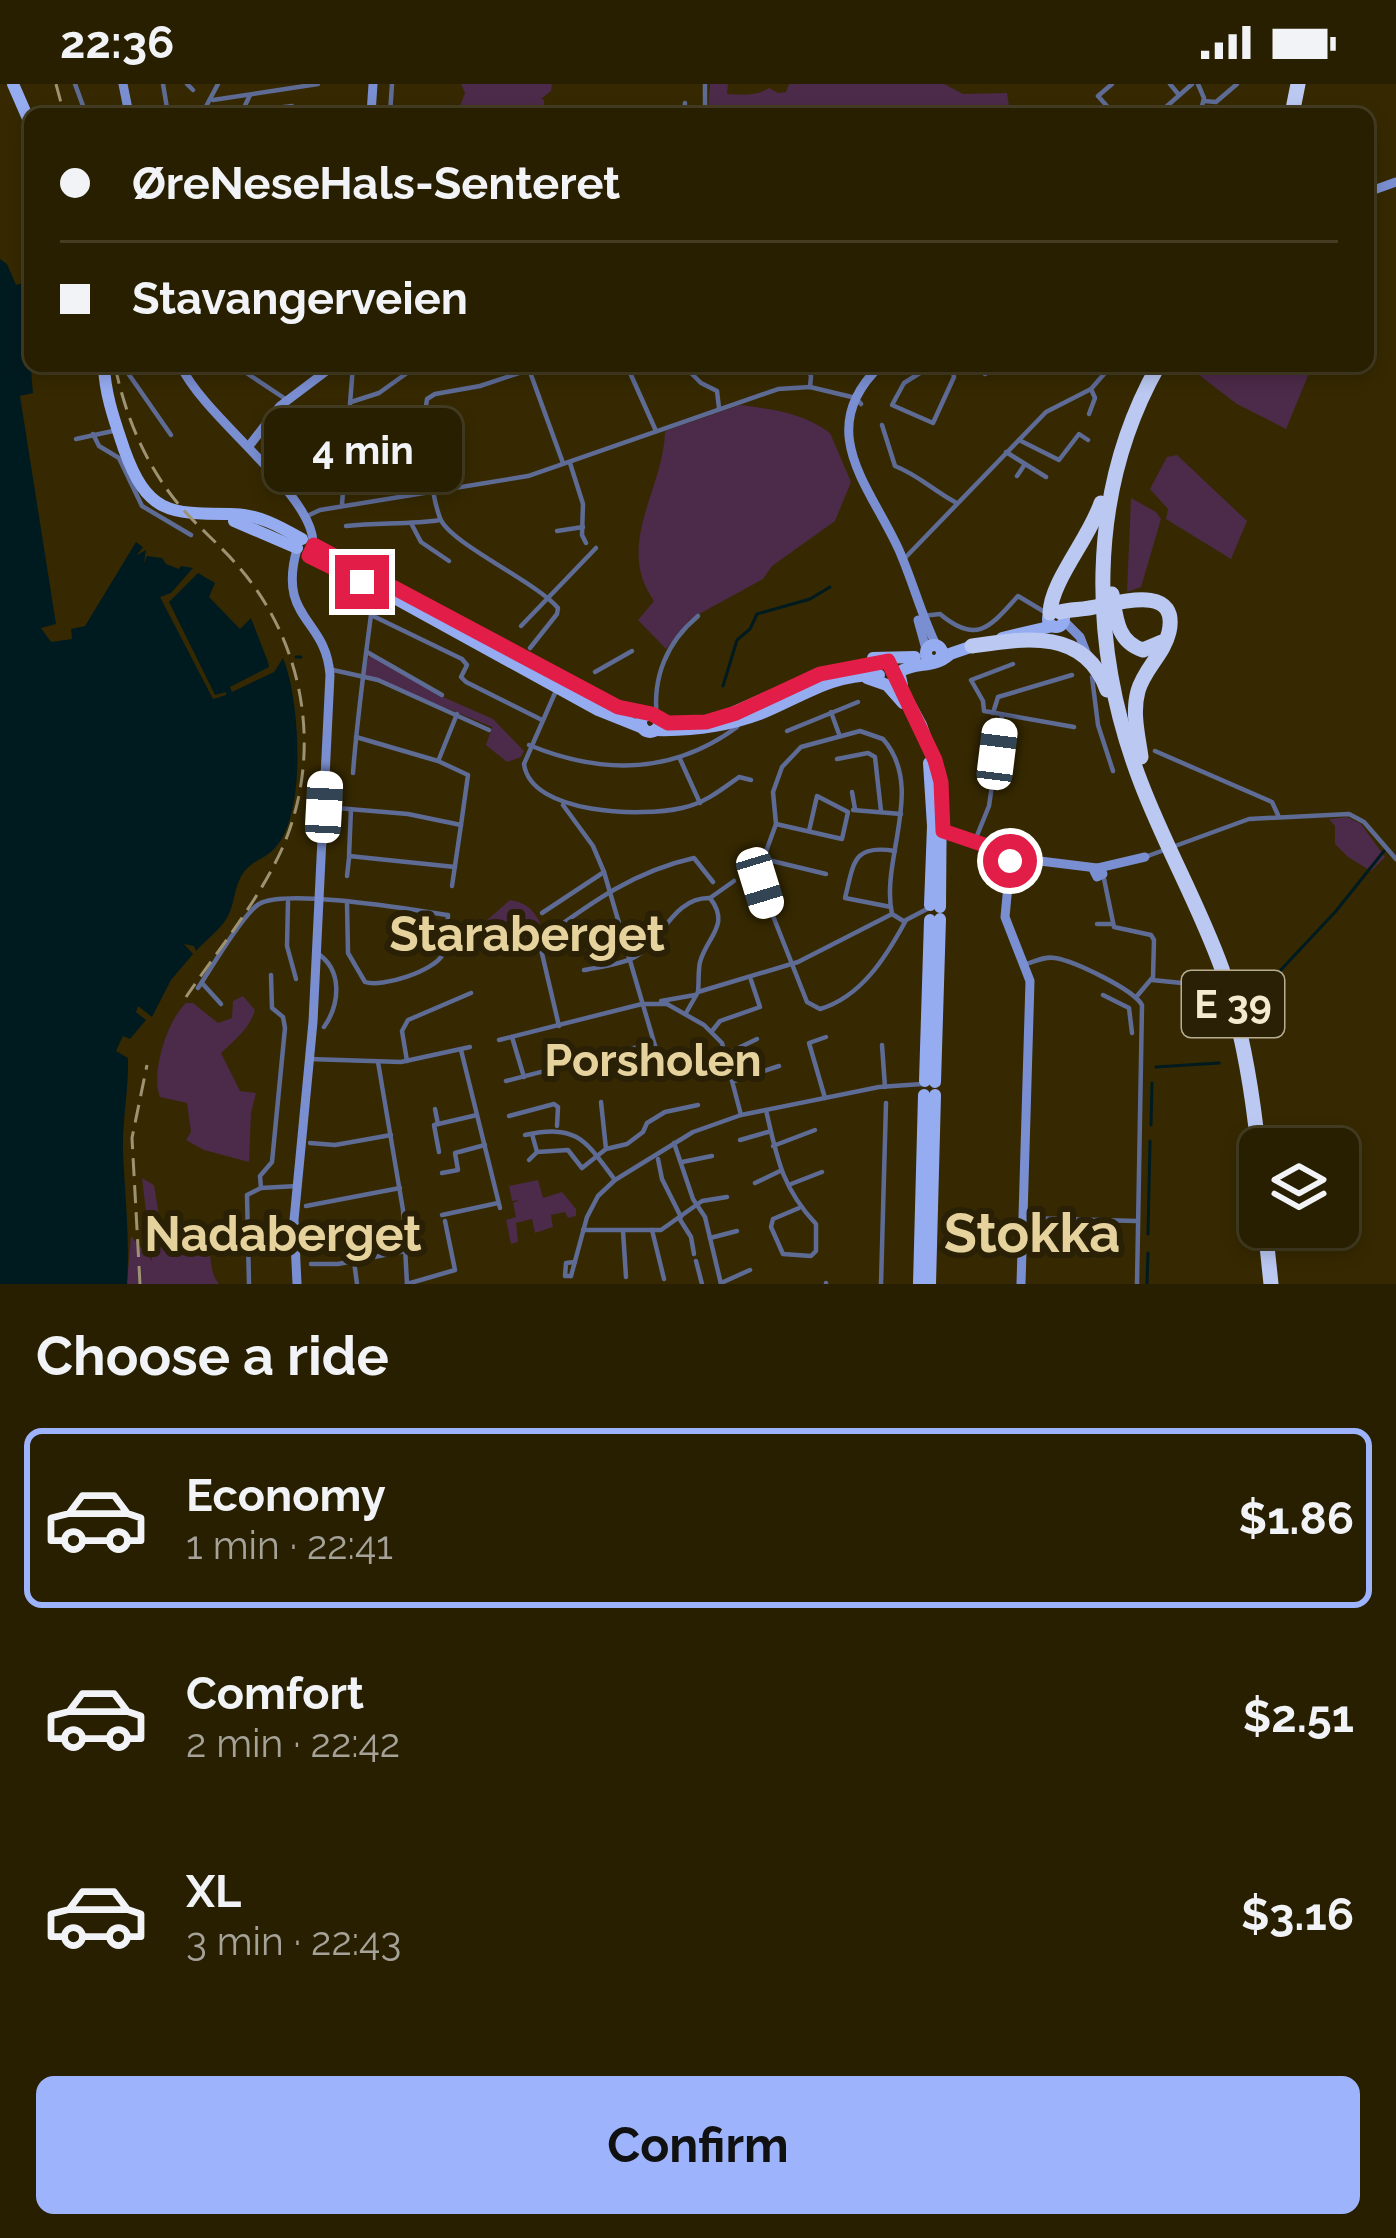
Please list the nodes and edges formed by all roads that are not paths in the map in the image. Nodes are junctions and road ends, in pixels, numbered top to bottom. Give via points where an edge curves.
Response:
1 (318, 84) edge
2 (1112, 84) edge
3 (1170, 84) edge
4 (1195, 84) edge
5 (1237, 84) edge
6 (273, 91) junction
7 (250, 94) junction
8 (1179, 95) junction
9 (213, 100) dead end
10 (1204, 101) junction
11 (685, 103) dead end
12 (292, 106) dead end
13 (244, 108) edge
14 (276, 108) joint
15 (685, 108) edge
16 (1109, 108) edge
17 (1165, 108) edge
18 (1202, 108) edge
19 (105, 372) edge
20 (127, 372) edge
21 (184, 372) edge
22 (245, 372) edge
23 (325, 372) edge
24 (353, 372) edge
25 (408, 372) edge
26 (523, 372) edge
27 (530, 372) edge
28 (630, 372) edge
29 (690, 372) edge
30 (809, 372) edge
31 (879, 372) edge
32 (921, 372) edge
33 (953, 372) edge
34 (988, 372) edge
35 (1106, 372) edge
36 (1155, 372) edge
37 (1166, 372) edge
38 (985, 374) dead end
39 (810, 387) junction
40 (1091, 389) junction
41 (287, 400) junction
42 (351, 402) junction
43 (857, 402) junction
44 (719, 408) junction
45 (1089, 414) dead end
46 (882, 425) dead end
47 (119, 426) junction
48 (392, 428) dead end
49 (656, 431) junction
50 (93, 434) junction
51 (315, 434) dead end
52 (171, 435) dead end
53 (348, 437) junction
54 (76, 439) dead end
55 (1019, 440) junction
56 (1088, 440) dead end
57 (249, 446) junction
58 (1006, 452) junction
59 (566, 462) junction
60 (1025, 464) junction
61 (344, 467) junction
62 (1116, 467) junction
63 (1017, 476) dead end
64 (1046, 477) dead end
65 (436, 493) junction
66 (957, 503) junction
67 (342, 506) junction
68 (305, 517) junction
69 (440, 520) junction
70 (412, 525) junction
71 (346, 526) dead end
72 (583, 526) junction
73 (557, 531) dead end
74 (191, 535) dead end
75 (586, 543) dead end
76 (305, 547) junction
77 (596, 548) dead end
78 (903, 560) junction
79 (449, 561) dead end
80 (1112, 592) junction
81 (548, 597) junction
82 (698, 616) dead end
83 (920, 617) junction
84 (1056, 619) junction
85 (521, 626) dead end
86 (1168, 635) junction
87 (972, 646) junction
88 (530, 648) dead end
89 (632, 651) dead end
90 (367, 652) junction
91 (933, 652) junction
92 (1012, 664) dead end
93 (330, 670) junction
94 (886, 670) junction
95 (595, 672) dead end
96 (840, 674) junction
97 (1092, 674) joint
98 (1072, 675) dead end
99 (360, 676) junction
100 (558, 688) junction
101 (442, 695) dead end
102 (905, 700) junction
103 (858, 703) dead end
104 (831, 712) junction
105 (993, 713) junction
106 (457, 714) junction
107 (1002, 716) junction
108 (542, 720) junction
109 (651, 720) junction
110 (737, 727) dead end
111 (1074, 727) dead end
112 (489, 730) dead end
113 (787, 731) dead end
114 (1124, 733) junction
115 (713, 734) junction
116 (839, 734) junction
117 (356, 736) junction
118 (529, 745) junction
119 (1148, 754) junction
120 (680, 759) junction
121 (837, 759) dead end
122 (438, 761) junction
123 (1113, 770) dead end
124 (353, 773) dead end
125 (752, 780) dead end
126 (852, 792) dead end
127 (700, 803) junction
128 (563, 805) junction
129 (324, 807) junction
130 (351, 809) junction
131 (881, 812) junction
132 (901, 814) junction
133 (1277, 815) junction
134 (776, 824) junction
135 (461, 825) junction
136 (809, 831) junction
137 (943, 837) junction
138 (972, 843) junction
139 (896, 850) junction
140 (1011, 854) junction
141 (349, 856) junction
142 (1150, 856) joint
143 (764, 859) junction
144 (1396, 859) edge
145 (455, 866) junction
146 (604, 872) junction
147 (1099, 872) junction
148 (826, 874) dead end
149 (347, 876) dead end
150 (839, 878) dead end
151 (734, 881) dead end
152 (713, 882) dead end
153 (849, 882) junction
154 (452, 886) dead end
155 (610, 890) junction
156 (710, 898) junction
157 (288, 899) junction
158 (320, 900) junction
159 (347, 902) junction
160 (891, 910) junction
161 (542, 913) dead end
162 (932, 913) junction
163 (904, 922) junction
164 (1097, 924) dead end
165 (1113, 925) junction
166 (317, 953) junction
167 (629, 959) junction
168 (795, 962) junction
169 (1026, 964) junction
170 (584, 970) dead end
171 (271, 975) dead end
172 (750, 978) junction
173 (296, 979) dead end
174 (1151, 980) junction
175 (1202, 985) dead end
176 (471, 993) dead end
177 (697, 993) junction
178 (1103, 995) dead end
179 (1137, 996) junction
180 (660, 1002) junction
181 (220, 1004) dead end
182 (642, 1004) junction
183 (686, 1013) junction
184 (559, 1026) junction
185 (324, 1027) dead end
186 (712, 1031) junction
187 (1132, 1034) dead end
188 (512, 1037) junction
189 (826, 1037) dead end
190 (757, 1039) dead end
191 (499, 1040) dead end
192 (653, 1043) junction
193 (882, 1045) dead end
194 (470, 1048) dead end
195 (461, 1050) junction
196 (728, 1054) junction
197 (309, 1059) junction
198 (406, 1061) junction
199 (378, 1062) junction
200 (779, 1066) dead end
201 (663, 1072) dead end
202 (524, 1077) junction
203 (506, 1081) dead end
204 (734, 1081) junction
205 (885, 1087) junction
206 (927, 1088) junction
207 (563, 1098) dead end
208 (825, 1098) junction
209 (601, 1102) dead end
210 (886, 1103) dead end
211 (556, 1105) junction
212 (698, 1105) dead end
213 (435, 1109) dead end
214 (766, 1110) junction
215 (477, 1115) junction
216 (741, 1115) junction
217 (509, 1116) dead end
218 (438, 1124) junction
219 (1255, 1128) edge
220 (1265, 1128) edge
221 (557, 1129) junction
222 (815, 1130) dead end
223 (768, 1132) junction
224 (391, 1135) junction
225 (740, 1140) dead end
226 (674, 1143) junction
227 (310, 1144) dead end
228 (484, 1145) junction
229 (773, 1145) junction
230 (606, 1150) junction
231 (439, 1152) dead end
232 (537, 1152) junction
233 (596, 1156) junction
234 (712, 1156) dead end
235 (658, 1159) dead end
236 (529, 1160) dead end
237 (682, 1162) junction
238 (780, 1171) junction
239 (822, 1172) dead end
240 (442, 1174) dead end
241 (615, 1180) junction
242 (754, 1183) dead end
243 (791, 1184) junction
244 (297, 1186) junction
245 (261, 1188) junction
246 (400, 1188) junction
247 (727, 1197) dead end
248 (697, 1204) junction
249 (305, 1206) dead end
250 (799, 1208) junction
251 (680, 1218) junction
252 (1023, 1218) junction
253 (1139, 1221) junction
254 (583, 1230) junction
255 (652, 1230) junction
256 (622, 1231) junction
257 (737, 1231) dead end
258 (710, 1238) junction
259 (1267, 1248) edge
260 (1277, 1248) edge
261 (406, 1251) junction
262 (354, 1261) junction
263 (574, 1262) dead end
264 (311, 1264) dead end
265 (750, 1270) dead end
266 (626, 1277) dead end
267 (664, 1279) dead end
268 (249, 1284) edge
269 (297, 1284) edge
270 (357, 1284) edge
271 (407, 1284) edge
272 (702, 1284) edge
273 (721, 1284) edge
274 (881, 1284) edge
275 (920, 1284) edge
276 (930, 1284) edge
277 (1021, 1284) edge
278 (1138, 1284) edge
279 (1271, 1284) edge
280 (1280, 1284) edge

1 - 6 street
2 - 16 street via 1098,96
3 - 8 street
4 - 8 street
4 - 10 street
5 - 10 street via 1216,102
6 - 7 street
6 - 14 street
7 - 9 street
7 - 13 street
8 - 17 street
10 - 18 street
11 - 15 street
12 - 14 street
19 - 47 main road
20 - 52 street
21 - 57 street
22 - 41 street
23 - 41 street
24 - 42 street
25 - 42 street
26 - 65 street via 427,399
27 - 59 street
28 - 49 street
29 - 44 street via 717,391
30 - 39 street
31 - 43 street
32 - 33 street via 892,405 933,423
34 - 38 street
35 - 40 street
36 - 62 highway, E 39
37 - 80 highway, E 39 via 1122,484
39 - 43 street
39 - 44 street
40 - 45 street
40 - 55 street via 1053,406
41 - 57 street
42 - 53 street
43 - 78 street via 851,458
44 - 49 street
46 - 66 street via 895,466
47 - 50 street
47 - 76 main road via 151,500 177,512 222,515
48 - 53 street via 374,439
49 - 59 street
50 - 54 street
50 - 74 street via 119,458 142,506
51 - 61 street via 307,456
53 - 61 street
55 - 56 street via 1059,460 1079,434
55 - 58 street
57 - 68 street
58 - 60 street
58 - 66 street
59 - 65 street
59 - 72 street
60 - 63 street
60 - 64 street
61 - 67 street
62 - 84 highway, E 39 via 1085,542 1054,589
62 - 114 highway, E 39 via 1103,602
65 - 67 street
65 - 69 street
66 - 78 street
67 - 68 street
68 - 76 street via 313,530
69 - 70 street
69 - 81 street
70 - 71 street
70 - 79 street
72 - 73 street
72 - 75 street
76 - 93 street via 294,602
76 - 100 main road
76 - 109 main road
77 - 81 street
78 - 83 street
80 - 86 highway, E 39 via 1128,644 1151,649
80 - 119 highway, E 39 via 1120,677
81 - 85 street
81 - 88 street via 557,614
82 - 109 street via 671,644
83 - 84 street via 940,614 965,631 990,624 1018,596
83 - 91 street
84 - 86 highway via 1153,600 1165,608
84 - 87 main road
84 - 91 main road
84 - 97 street via 1080,637
86 - 119 highway, E 39 via 1138,690 1136,719
87 - 91 main road
87 - 114 highway, E 39 via 1035,638 1073,647 1100,673
89 - 95 street
90 - 99 street
90 - 101 street
90 - 108 street via 370,615 377,616 462,659 466,682
91 - 94 main road
91 - 96 main road via 873,658
91 - 102 main road via 935,665 899,672
92 - 105 street via 971,680 984,711
93 - 99 street
93 - 129 street
94 - 96 main road
94 - 102 main road
96 - 102 main road via 872,679
96 - 109 main road via 800,682 714,720
96 - 115 main road
97 - 123 street
98 - 105 street via 998,697
99 - 106 street
99 - 117 street
100 - 108 street
100 - 109 main road via 598,710
102 - 137 main road via 939,774
102 - 162 main road via 931,776
103 - 104 street
104 - 113 street
104 - 116 street
105 - 107 street
106 - 112 street
106 - 122 street
107 - 111 street
107 - 138 street via 989,806
108 - 118 street
109 - 115 main road
110 - 115 street
114 - 219 highway, E 39 via 1232,1000
115 - 120 street
116 - 132 street via 860,730 891,748
116 - 134 street via 801,747 782,767 773,792
117 - 122 street
117 - 124 street
118 - 120 street via 642,766
118 - 128 street via 529,781
119 - 133 street via 1272,802
119 - 220 highway, E 39 via 1236,981
120 - 127 street
121 - 131 street via 874,755
122 - 135 street via 468,775
125 - 127 street via 739,776
126 - 131 street via 854,810
127 - 128 street via 658,811
128 - 146 street
129 - 130 street
129 - 158 street
130 - 135 street
130 - 141 street
131 - 132 street
132 - 139 street
133 - 142 street
133 - 144 street via 1356,815
134 - 136 street
134 - 143 street
135 - 145 street
136 - 136 street via 842,839 848,812 818,796
137 - 138 street
137 - 162 main road
138 - 140 street
139 - 153 street via 862,852
139 - 160 street
140 - 147 street
140 - 169 street via 1005,917
141 - 145 street
141 - 149 street
142 - 147 street
143 - 148 street
143 - 168 street via 760,883
145 - 154 street
146 - 155 street
146 - 161 street
147 - 165 street
150 - 153 street
151 - 156 street
152 - 155 street via 694,855
153 - 160 street via 845,898
155 - 167 street
155 - 184 street via 541,941
156 - 167 street via 677,913
156 - 177 street via 720,923 700,960
157 - 158 street
157 - 173 street
157 - 181 street via 258,904 200,986
158 - 159 street
158 - 166 street
159 - 159 street via 348,953 365,982 385,984 433,965 444,952 448,915
160 - 163 street
160 - 168 street
162 - 163 street
162 - 206 main road
163 - 168 street via 880,966 828,1008 807,1002
164 - 165 street
165 - 174 street via 1154,940
166 - 185 street via 337,991
166 - 197 street
167 - 170 street
167 - 182 street
168 - 172 street
169 - 179 street via 1054,958
169 - 252 street
171 - 245 street via 272,1008 285,1028 272,1162
172 - 177 street
172 - 186 street via 760,1007
174 - 175 street
174 - 179 street
176 - 198 street via 407,1020
177 - 180 street
177 - 183 street
178 - 187 street via 1129,1008
179 - 253 street via 1145,1018
180 - 182 street
180 - 183 street
182 - 184 street
182 - 192 street
183 - 186 street
184 - 188 street
186 - 196 street
188 - 191 street
188 - 202 street
189 - 208 street via 809,1043
190 - 196 street
192 - 201 street
192 - 202 street
193 - 205 street
194 - 195 street
195 - 198 street
195 - 215 street
196 - 204 street
197 - 199 street
197 - 244 street
198 - 199 street
199 - 224 street
200 - 204 street
202 - 203 street
204 - 216 street
205 - 206 street
205 - 208 street
206 - 275 main road
206 - 276 main road
207 - 211 street
208 - 214 street
209 - 230 street
210 - 274 street
211 - 217 street
211 - 221 street
212 - 230 street via 665,1112 627,1144
213 - 218 street
214 - 216 street
214 - 223 street
215 - 218 street
215 - 228 street
216 - 226 street
218 - 231 street
221 - 232 street via 529,1134
221 - 233 street via 580,1137
222 - 229 street
223 - 225 street
223 - 229 street
224 - 227 street
224 - 246 street
226 - 237 street
226 - 241 street
228 - 240 street via 455,1153 458,1170
228 - 271 street via 499,1205 443,1218 454,1270
229 - 238 street
230 - 233 street
232 - 233 street via 568,1150 581,1168
232 - 236 street
233 - 241 street
234 - 237 street
235 - 251 street
237 - 248 street
238 - 242 street
238 - 243 street
239 - 243 street
241 - 254 street via 592,1204
243 - 250 street
244 - 245 street
244 - 269 street
245 - 268 street via 247,1199
246 - 249 street
246 - 261 street
247 - 248 street
248 - 251 street
248 - 258 street
250 - 250 street via 773,1219 785,1256 813,1256 816,1224
251 - 255 street
251 - 272 street
252 - 253 street
252 - 277 street
253 - 278 street
254 - 256 street
254 - 263 street
255 - 256 street
255 - 267 street
256 - 266 street
257 - 258 street
258 - 273 street
259 - 279 highway
260 - 280 highway
261 - 262 street
261 - 271 street
262 - 264 street
262 - 270 street
265 - 273 street

